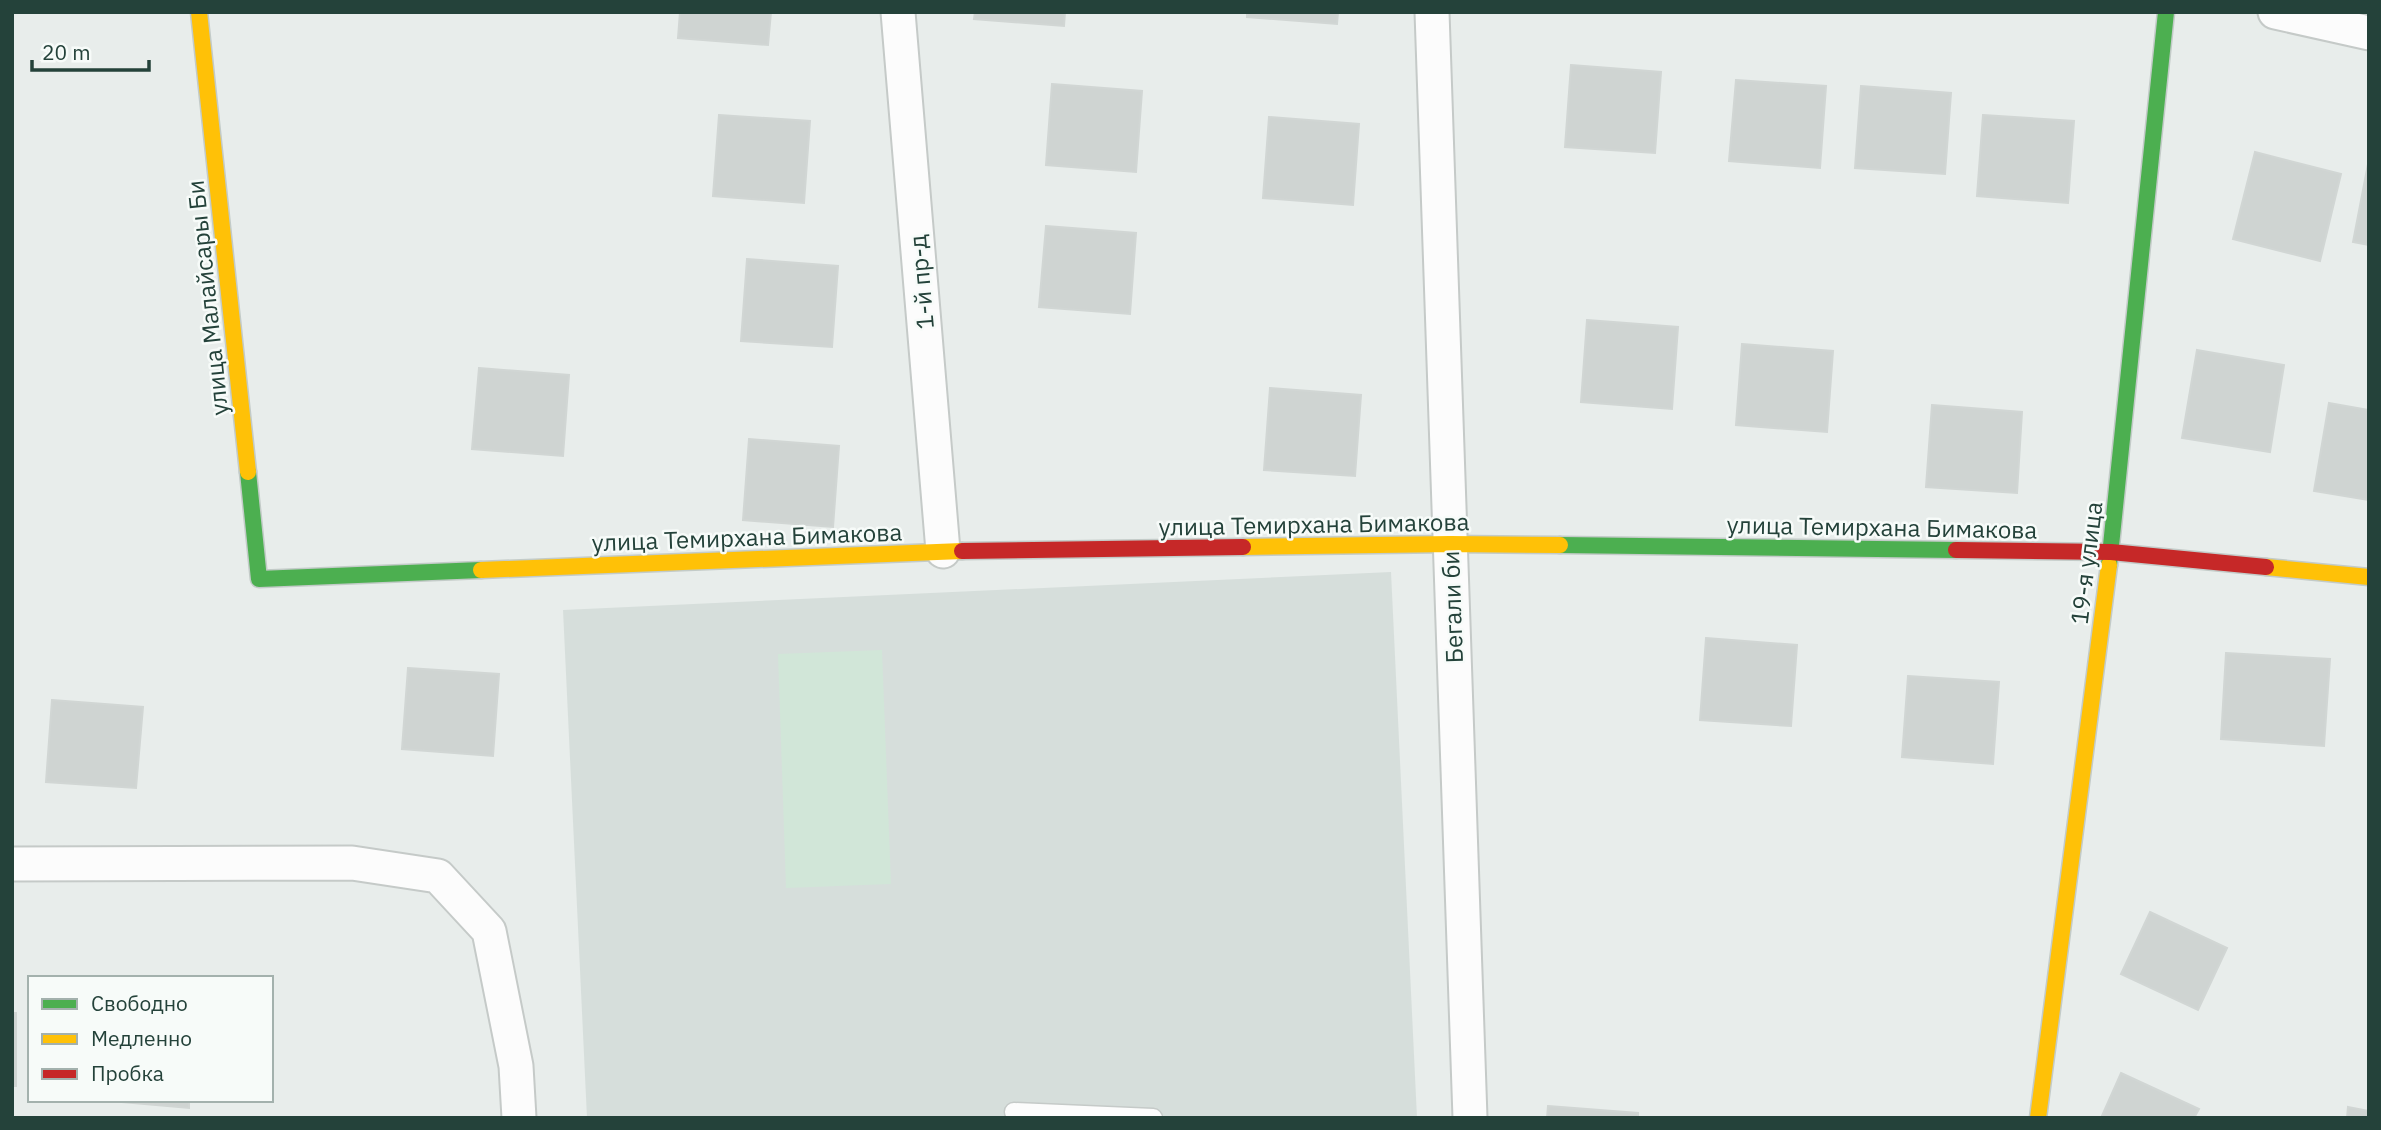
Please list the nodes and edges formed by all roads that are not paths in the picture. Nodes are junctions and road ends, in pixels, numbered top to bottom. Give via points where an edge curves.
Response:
1 (200, 12) edge
2 (898, 12) edge
3 (1432, 12) edge
4 (2166, 12) edge
5 (2275, 12) edge
6 (2369, 33) edge
7 (1450, 544) junction
8 (943, 551) junction
9 (2111, 552) junction
10 (2369, 577) edge
11 (259, 579) joint
12 (12, 864) edge
13 (1014, 1112) dead end
14 (519, 1118) edge
15 (1153, 1118) edge
16 (1470, 1118) edge
17 (2038, 1118) edge

1 - 11 street, улица Малайcары Би
2 - 8 street, 1-й пр-д
3 - 7 street, Бегали би
4 - 9 street, 19-я улица
5 - 6 street
7 - 8 street, улица Темирхана Бимакова
7 - 9 street, улица Темирхана Бимакова
7 - 16 street, Бегали би
8 - 11 street, улица Темирхана Бимакова
9 - 10 street, улица Темирхана Бимакова
9 - 17 street, 19-я улица
12 - 14 street via 352,863 438,876 489,931 516,1066
13 - 15 lane

